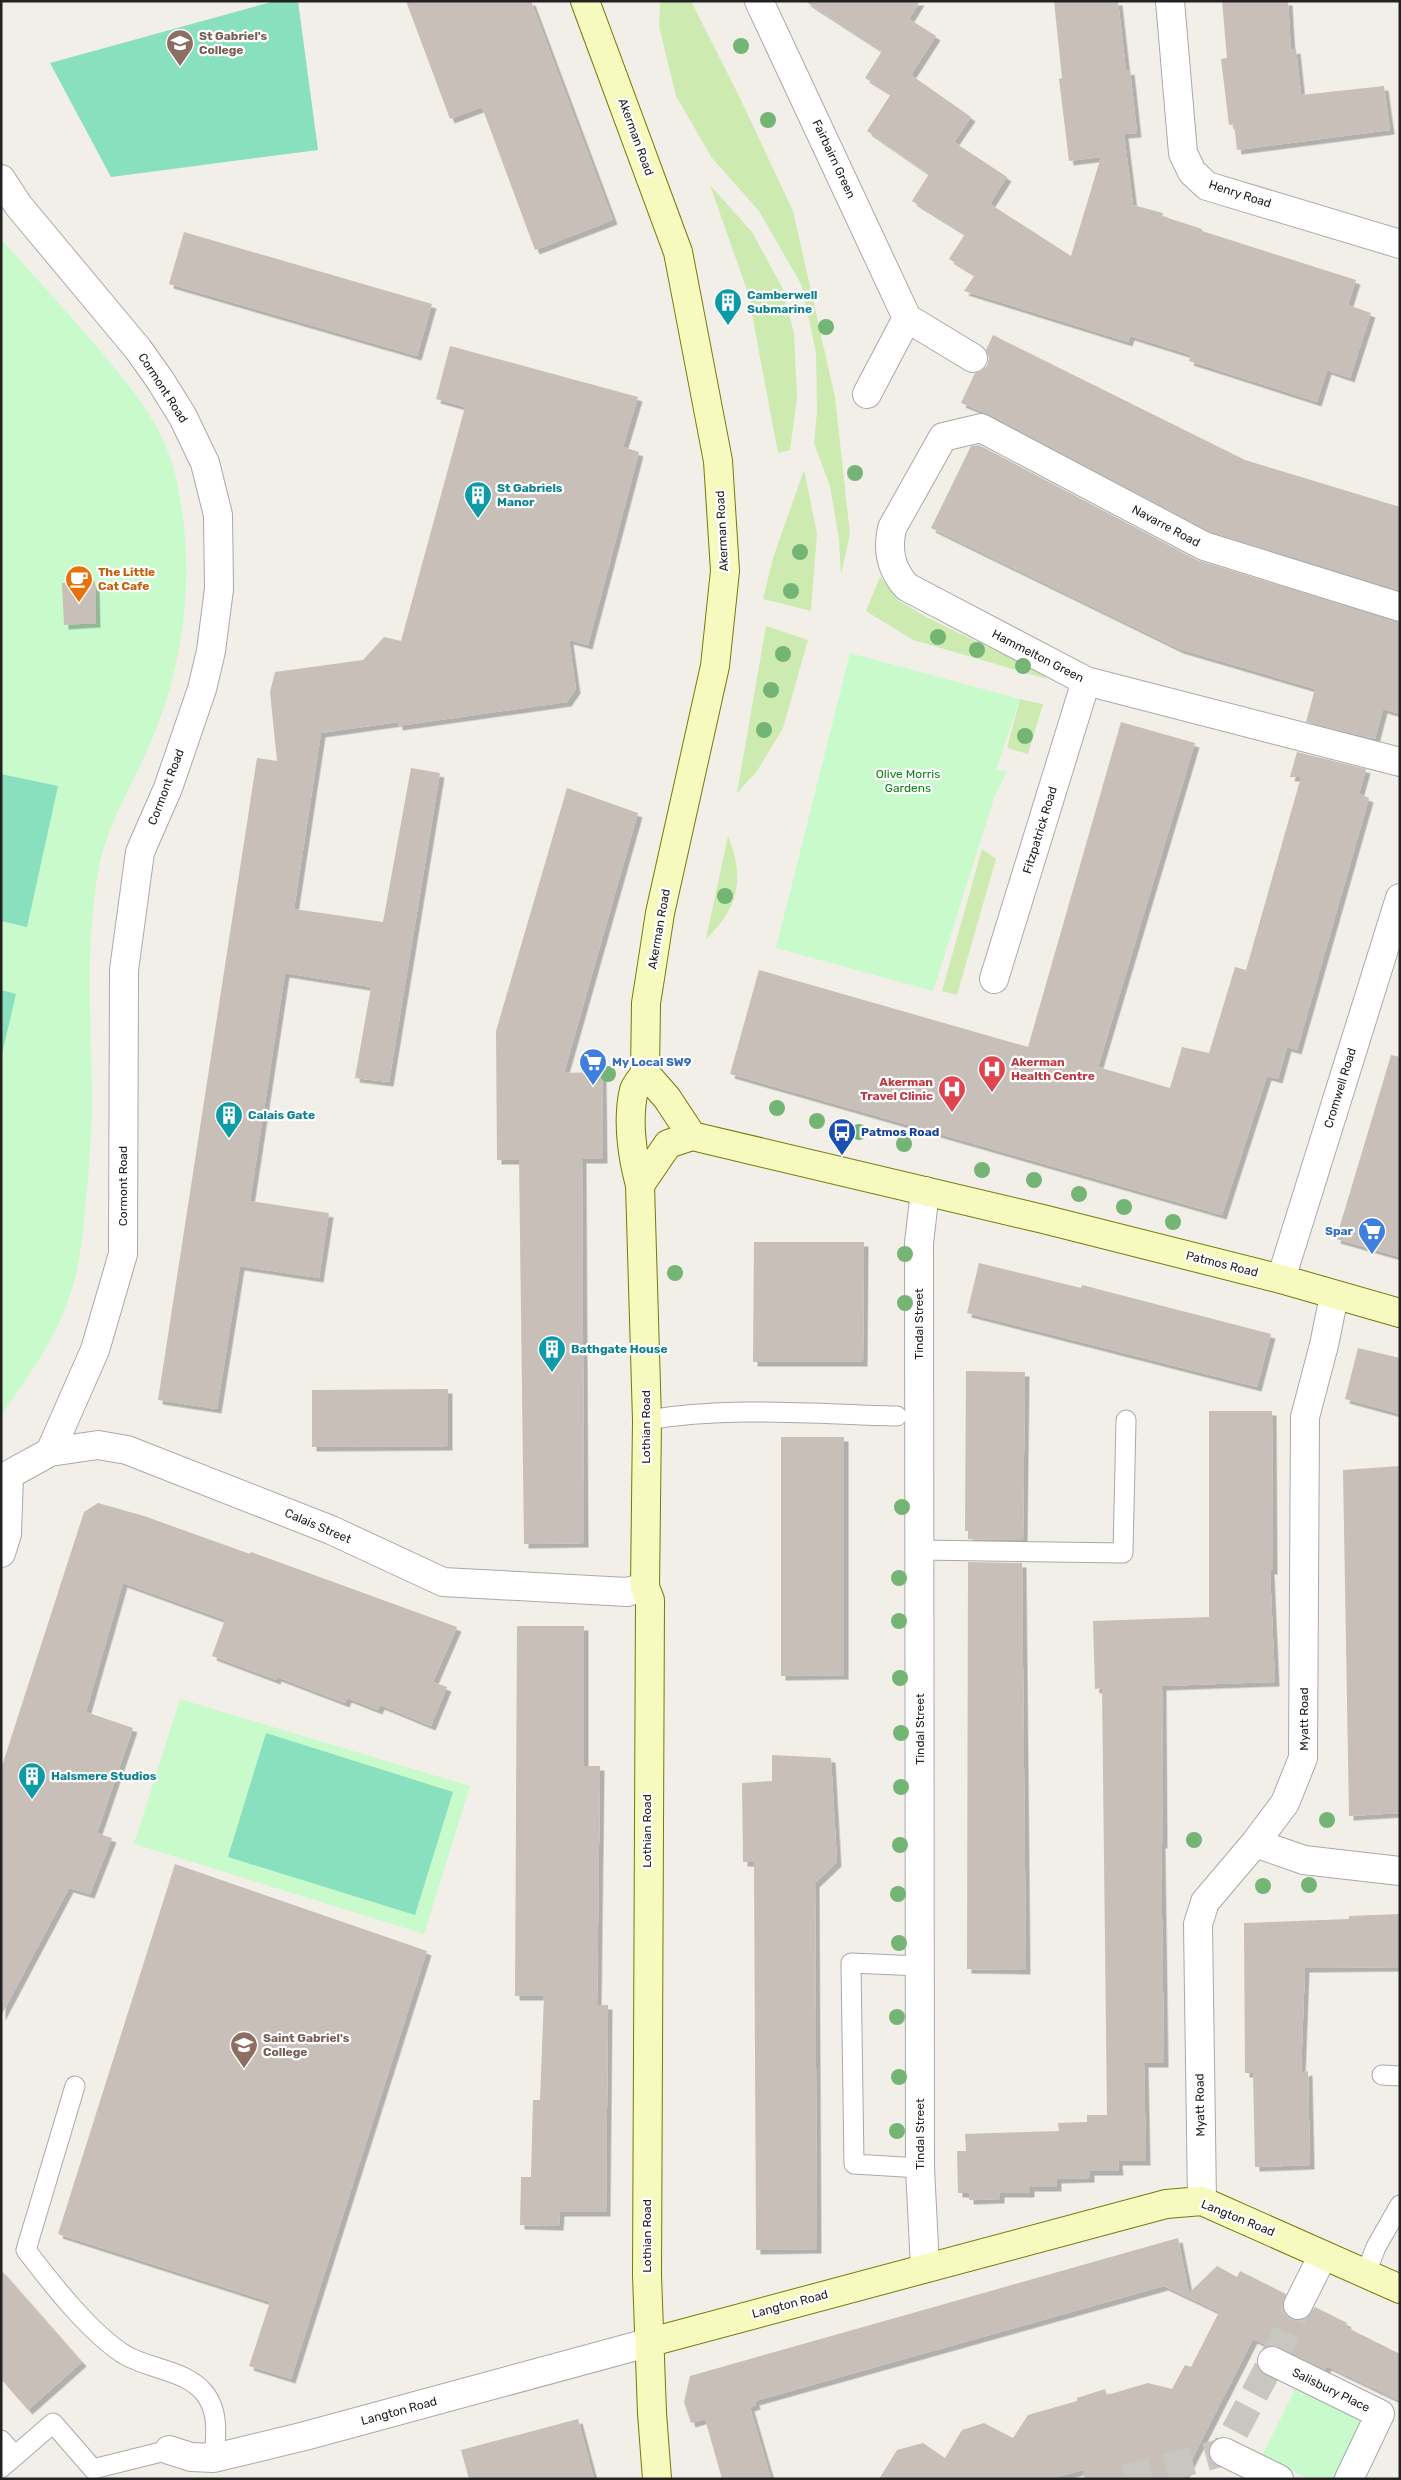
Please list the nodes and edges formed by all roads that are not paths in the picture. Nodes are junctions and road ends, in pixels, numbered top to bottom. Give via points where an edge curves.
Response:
1 (585, 1) edge
2 (759, 1) edge
3 (1170, 1) edge
4 (1, 179) edge
5 (1400, 244) edge
6 (907, 318) junction
7 (974, 358) dead end
8 (867, 394) dead end
9 (944, 437) joint
10 (1400, 607) edge
11 (1086, 681) junction
12 (1400, 762) edge
13 (1400, 898) edge
14 (994, 979) dead end
15 (645, 1073) junction
16 (692, 1136) junction
17 (640, 1184) junction
18 (925, 1192) junction
19 (1281, 1279) junction
20 (1334, 1296) junction
21 (1400, 1313) edge
22 (897, 1416) dead end
23 (647, 1420) junction
24 (1126, 1420) dead end
25 (50, 1452) junction
26 (5, 1477) edge
27 (921, 1550) junction
28 (1, 1553) edge
29 (646, 1587) junction
30 (1255, 1843) junction
31 (1400, 1871) edge
32 (920, 1966) junction
33 (76, 2086) dead end
34 (920, 2168) junction
35 (1202, 2201) junction
36 (1400, 2205) edge
37 (1323, 2255) junction
38 (925, 2267) junction
39 (1366, 2273) junction
40 (1400, 2289) edge
41 (1298, 2305) tunnel mouth
42 (651, 2342) junction
43 (1272, 2361) dead end
44 (1, 2440) edge
45 (169, 2450) joint
46 (1224, 2452) dead end
47 (8, 2462) edge
48 (214, 2468) edge
49 (657, 2479) edge
50 (1279, 2479) edge
51 (1349, 2479) edge

1 - 15 street, Akerman Road via 678,252 718,461 725,571 715,666 660,913 648,986
2 - 6 street, Fairbairn Green
3 - 5 street, Henry Road via 1183,153 1192,172 1207,186
4 - 25 street, Cormont Road via 18,205 160,380 183,417 205,463 218,515 219,588 211,651 202,689 168,788 140,852 124,970 123,1254 95,1350
6 - 7 street
6 - 8 street
9 - 10 street, Navarre Road via 981,428 1204,546
9 - 11 street, Hammelton Green via 892,528 890,552 898,577 928,600
11 - 12 street, Hammelton Green
11 - 14 street, Fitzpatrick Road
13 - 19 street, Cromwell Road
15 - 16 street via 667,1098
15 - 17 street, Lothian Road via 634,1088 632,1119 634,1164
16 - 17 street via 668,1144
16 - 18 street, Patmos Road
17 - 23 street, Lothian Road
18 - 19 street, Patmos Road
18 - 27 street, Tindal Street via 919,1243
19 - 20 street, Patmos Road
20 - 21 street, Patmos Road
20 - 30 street, Myatt Road via 1305,1417 1304,1758 1285,1803
22 - 23 lane via 747,1413
23 - 29 street, Lothian Road
24 - 27 lane via 1123,1554
25 - 26 street, Calais Street
25 - 29 street, Calais Street via 98,1445 127,1450 331,1530 443,1582 627,1592
26 - 28 street via 8,1534
27 - 32 street, Tindal Street
29 - 42 street, Lothian Road via 650,1600 647,2275
30 - 31 street via 1304,1860
30 - 35 street, Myatt Road via 1204,1902 1198,1924
32 - 34 street, Tindal Street
32 - 34 lane via 851,1962 854,2164
33 - 48 lane via 26,2250 61,2295 118,2349 151,2367 191,2381 206,2395 216,2424
34 - 38 street, Tindal Street
35 - 37 street, Langton Road
35 - 38 street, Langton Road via 1166,2204
36 - 39 lane
37 - 39 street, Langton Road
37 - 41 street
38 - 42 street, Langton Road
39 - 40 street, Langton Road
42 - 48 street, Langton Road via 305,2436
42 - 49 street, Lothian Road
43 - 51 street, Salisbury Place via 1380,2414
44 - 47 lane
45 - 47 lane via 93,2470 53,2423
45 - 48 street, Langton Road
46 - 50 street

